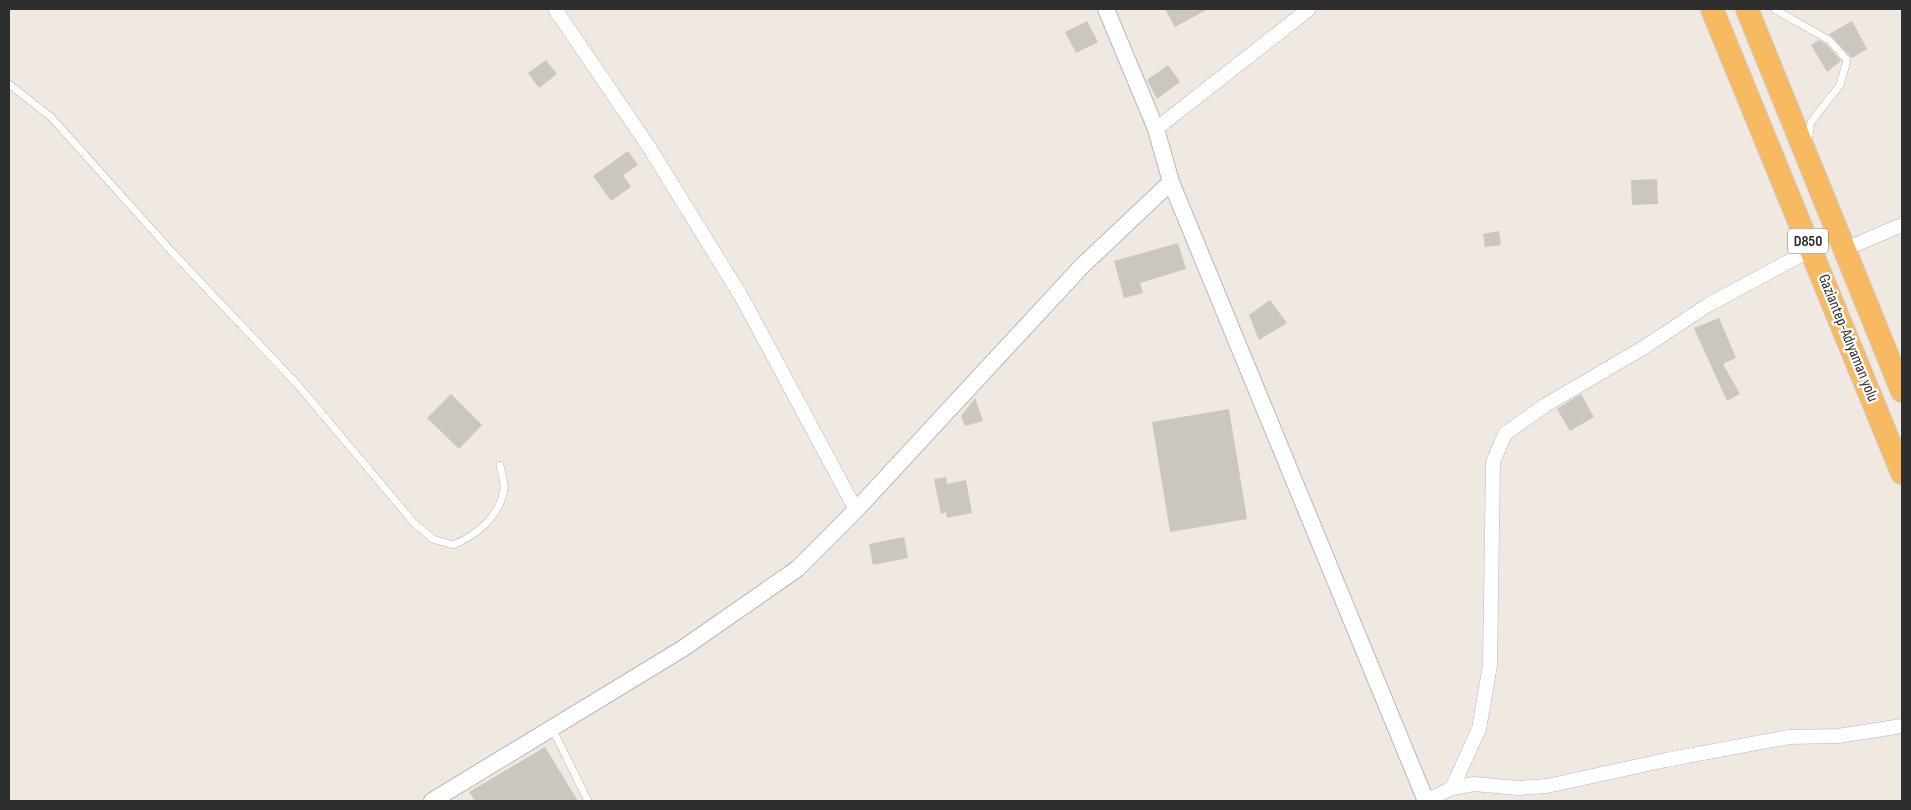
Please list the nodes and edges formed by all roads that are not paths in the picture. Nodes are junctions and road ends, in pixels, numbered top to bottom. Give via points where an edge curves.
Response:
1 (555, 9) edge
2 (1106, 9) edge
3 (1309, 9) edge
4 (1712, 9) edge
5 (1747, 9) edge
6 (1774, 9) edge
7 (9, 84) edge
8 (1156, 129) junction
9 (1806, 155) junction
10 (1172, 182) junction
11 (1902, 225) edge
12 (1812, 249) junction
13 (1845, 249) junction
14 (1902, 391) edge
15 (500, 465) dead end
16 (1902, 473) edge
17 (856, 510) junction
18 (1902, 726) edge
19 (552, 728) junction
20 (1452, 788) junction
21 (432, 801) edge
22 (588, 801) edge
23 (1426, 801) edge

1 - 17 street via 649,147 741,296
2 - 8 street
3 - 8 street
4 - 12 highway, Gaziantep-Adıyaman yolu / D850
5 - 9 highway, Gaziantep-Adıyaman yolu / D850
6 - 9 lane via 1829,40 1847,60 1840,85 1811,122
7 - 15 lane via 51,117 297,384 414,523 433,539 453,545 484,526 499,507 504,487
8 - 10 street
9 - 13 highway, Gaziantep-Adıyaman yolu / D850
10 - 17 street via 1082,266
10 - 23 street
11 - 13 street
12 - 16 highway, Gaziantep-Adıyaman yolu / D850
12 - 20 street via 1708,305 1643,348 1544,406 1505,434 1493,462 1490,665 1479,729
13 - 14 highway, Gaziantep-Adıyaman yolu / D850
17 - 19 street via 797,569 682,649
18 - 20 street via 1838,736 1789,737 1547,786 1518,788 1474,784
19 - 21 street
19 - 22 lane
20 - 23 street

